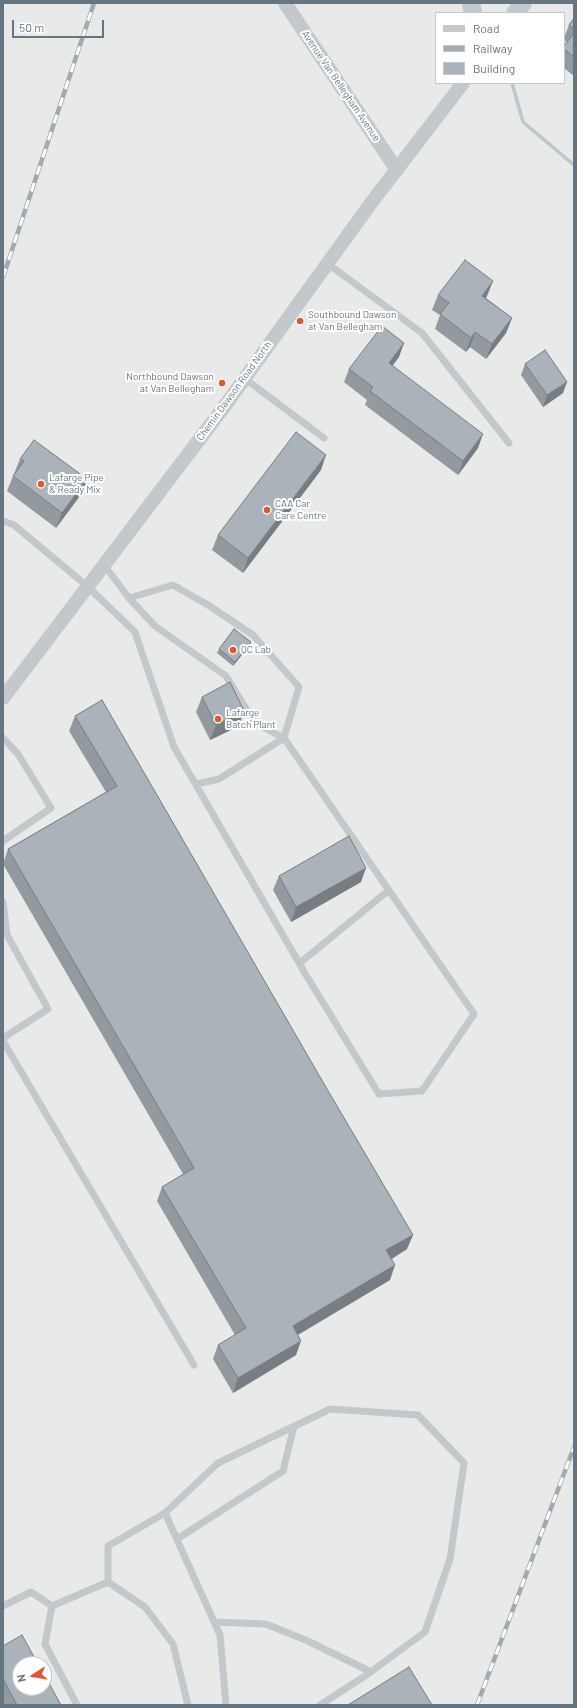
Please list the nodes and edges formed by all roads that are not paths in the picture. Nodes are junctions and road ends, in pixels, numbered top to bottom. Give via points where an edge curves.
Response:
1 (285, 3) edge
2 (523, 3) edge
3 (516, 12) edge
4 (462, 84) edge
5 (397, 170) junction
6 (328, 264) junction
7 (244, 378) junction
8 (324, 438) dead end
9 (509, 443) dead end
10 (3, 521) edge
11 (104, 565) junction
12 (87, 586) junction
13 (129, 598) junction
14 (3, 698) edge
15 (3, 738) edge
16 (284, 738) junction
17 (196, 784) junction
18 (3, 840) edge
19 (389, 890) junction
20 (3, 902) edge
21 (301, 962) junction
22 (3, 1038) edge
23 (3, 1041) edge
24 (194, 1365) dead end
25 (294, 1426) junction
26 (165, 1513) junction
27 (177, 1539) junction
28 (108, 1582) junction
29 (3, 1606) edge
30 (52, 1606) junction
31 (214, 1622) junction
32 (371, 1672) junction
33 (77, 1705) edge
34 (188, 1705) edge
35 (226, 1705) edge
36 (320, 1705) edge

1 - 5 street, Avenue Van Bellegham Avenue
2 - 3 street
4 - 5 street, Chemin Dawson Road North
5 - 6 street, Chemin Dawson Road North
6 - 7 street, Chemin Dawson Road North
6 - 9 lane via 422,333
7 - 8 lane
7 - 11 street, Chemin Dawson Road North
10 - 12 lane via 14,525
11 - 12 street, Chemin Dawson Road North
11 - 13 lane
12 - 14 street, Chemin Dawson Road North
12 - 17 lane via 135,632 174,747
13 - 16 lane via 155,626 226,676 254,723
13 - 16 lane via 172,585 253,635 299,687
15 - 18 lane via 18,754 51,808
16 - 17 lane via 219,779
16 - 19 lane
17 - 21 lane
19 - 21 lane
19 - 21 lane via 474,1014 422,1091 379,1094 306,975
20 - 22 lane via 7,935 48,1009
23 - 24 lane
25 - 26 lane via 218,1463
25 - 27 lane via 283,1471
25 - 32 lane via 330,1409 418,1414 464,1463 450,1559 425,1632
26 - 27 lane
26 - 28 lane via 108,1546
27 - 31 lane
28 - 30 lane
28 - 34 lane via 145,1607 173,1644
29 - 30 lane via 31,1592
30 - 33 lane via 45,1644
31 - 32 lane via 266,1624 308,1641
31 - 35 lane via 220,1635
32 - 36 lane

